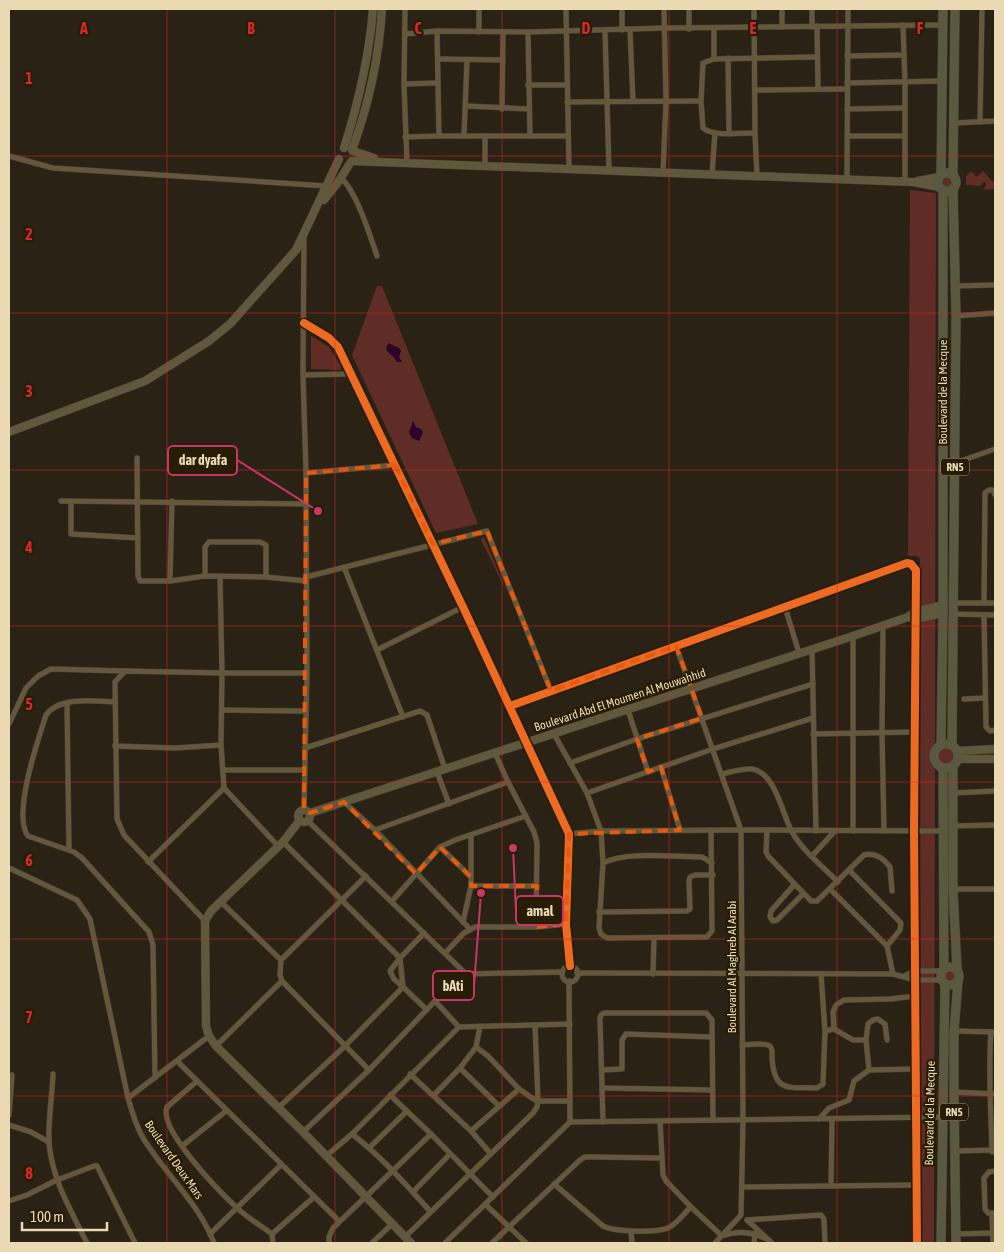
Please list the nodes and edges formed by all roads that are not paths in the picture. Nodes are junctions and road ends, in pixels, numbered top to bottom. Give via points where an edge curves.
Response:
1 (373, 9) edge
2 (382, 9) edge
3 (405, 9) edge
4 (479, 9) edge
5 (566, 9) edge
6 (622, 9) edge
7 (664, 9) edge
8 (689, 9) edge
9 (754, 9) edge
10 (782, 9) edge
11 (812, 9) edge
12 (848, 9) edge
13 (943, 9) edge
14 (955, 9) edge
15 (982, 9) edge
16 (902, 25) junction
17 (943, 25) junction
18 (848, 26) junction
19 (782, 27) junction
20 (814, 27) junction
21 (665, 28) junction
22 (714, 28) junction
23 (754, 28) junction
24 (689, 29) junction
25 (605, 30) junction
26 (622, 30) junction
27 (630, 30) junction
28 (438, 31) junction
29 (566, 31) junction
30 (479, 32) junction
31 (502, 32) junction
32 (528, 32) junction
33 (405, 34) junction
34 (847, 56) junction
35 (904, 56) junction
36 (817, 57) junction
37 (728, 58) junction
38 (755, 58) junction
39 (438, 59) junction
40 (714, 59) junction
41 (467, 60) junction
42 (503, 60) junction
43 (942, 81) junction
44 (905, 82) junction
45 (438, 83) junction
46 (404, 84) junction
47 (528, 85) junction
48 (567, 85) junction
49 (847, 86) junction
50 (818, 88) junction
51 (755, 90) junction
52 (606, 101) junction
53 (632, 101) junction
54 (666, 101) junction
55 (701, 101) junction
56 (567, 102) junction
57 (466, 106) junction
58 (905, 108) junction
59 (502, 109) junction
60 (529, 109) junction
61 (847, 109) junction
62 (995, 121) edge
63 (980, 122) junction
64 (954, 123) junction
65 (714, 133) junction
66 (755, 133) junction
67 (728, 134) junction
68 (439, 136) junction
69 (464, 136) junction
70 (485, 136) junction
71 (530, 136) junction
72 (568, 136) junction
73 (847, 136) junction
74 (905, 136) junction
75 (405, 137) junction
76 (344, 148) junction
77 (352, 151) junction
78 (9, 156) edge
79 (339, 159) junction
80 (351, 162) junction
81 (396, 163) junction
82 (407, 163) junction
83 (484, 166) junction
84 (569, 170) junction
85 (609, 171) junction
86 (663, 173) junction
87 (712, 174) junction
88 (953, 175) junction
89 (757, 176) junction
90 (940, 176) junction
91 (341, 178) junction
92 (847, 179) junction
93 (905, 181) junction
94 (913, 182) junction
95 (328, 186) junction
96 (941, 189) junction
97 (953, 190) junction
98 (318, 207) junction
99 (304, 237) junction
100 (377, 256) dead end
101 (995, 285) edge
102 (955, 286) junction
103 (995, 312) edge
104 (956, 316) junction
105 (304, 323) junction
106 (351, 374) junction
107 (303, 375) junction
108 (9, 432) edge
109 (995, 449) edge
110 (137, 458) dead end
111 (955, 463) junction
112 (395, 465) junction
113 (306, 473) junction
114 (995, 495) edge
115 (61, 501) dead end
116 (71, 501) junction
117 (136, 501) junction
118 (172, 501) junction
119 (306, 504) junction
120 (138, 538) junction
121 (433, 544) junction
122 (344, 567) junction
123 (204, 576) junction
124 (220, 576) junction
125 (266, 577) junction
126 (306, 579) junction
127 (170, 581) junction
128 (953, 603) junction
129 (984, 603) junction
130 (995, 603) edge
131 (463, 607) junction
132 (785, 607) junction
133 (943, 609) junction
134 (953, 614) junction
135 (984, 615) junction
136 (995, 615) edge
137 (912, 616) junction
138 (883, 625) junction
139 (853, 636) junction
140 (676, 646) junction
141 (812, 649) junction
142 (377, 650) junction
143 (799, 654) junction
144 (125, 671) junction
145 (307, 672) junction
146 (222, 673) junction
147 (812, 684) junction
148 (692, 688) junction
149 (550, 691) junction
150 (985, 698) junction
151 (964, 699) dead end
152 (67, 702) junction
153 (115, 702) junction
154 (510, 706) junction
155 (222, 710) junction
156 (628, 710) junction
157 (305, 711) junction
158 (403, 717) junction
159 (702, 718) junction
160 (813, 718) junction
161 (9, 724) edge
162 (995, 730) edge
163 (914, 732) junction
164 (882, 733) junction
165 (554, 734) junction
166 (813, 734) junction
167 (852, 734) junction
168 (637, 739) junction
169 (527, 743) junction
170 (221, 745) junction
171 (941, 745) junction
172 (115, 746) junction
173 (305, 748) junction
174 (714, 749) junction
175 (995, 750) edge
176 (495, 753) junction
177 (955, 755) junction
178 (995, 759) edge
179 (570, 763) junction
180 (661, 767) junction
181 (942, 768) junction
182 (445, 769) junction
183 (222, 770) junction
184 (305, 770) junction
185 (437, 772) junction
186 (648, 772) junction
187 (722, 774) junction
188 (508, 782) junction
189 (224, 788) junction
190 (995, 791) edge
191 (953, 793) junction
192 (587, 794) junction
193 (344, 802) junction
194 (449, 804) junction
195 (305, 816) junction
196 (526, 816) junction
197 (995, 825) edge
198 (953, 826) junction
199 (376, 830) junction
200 (680, 830) junction
201 (711, 830) junction
202 (741, 830) junction
203 (767, 830) junction
204 (791, 830) junction
205 (816, 830) junction
206 (601, 831) junction
207 (835, 831) junction
208 (884, 831) junction
209 (914, 831) junction
210 (944, 831) junction
211 (853, 832) junction
212 (569, 834) junction
213 (471, 835) junction
214 (280, 844) junction
215 (440, 847) junction
216 (69, 850) junction
217 (812, 856) junction
218 (148, 862) junction
219 (603, 862) junction
220 (712, 863) junction
221 (9, 868) edge
222 (849, 870) junction
223 (416, 874) junction
224 (713, 875) junction
225 (366, 876) junction
226 (471, 877) junction
227 (838, 882) junction
228 (794, 885) junction
229 (471, 886) junction
230 (537, 886) junction
231 (830, 889) junction
232 (953, 889) junction
233 (995, 889) edge
234 (892, 891) dead end
235 (803, 894) junction
236 (343, 900) junction
237 (392, 901) junction
238 (221, 902) junction
239 (599, 912) junction
240 (205, 921) junction
241 (463, 922) junction
242 (566, 924) junction
243 (536, 926) junction
244 (470, 929) junction
245 (424, 933) junction
246 (654, 938) junction
247 (887, 946) junction
248 (445, 953) junction
249 (400, 958) junction
250 (281, 960) junction
251 (570, 966) junction
252 (956, 969) junction
253 (915, 971) junction
254 (562, 972) junction
255 (577, 973) junction
256 (466, 974) junction
257 (653, 974) junction
258 (743, 974) junction
259 (821, 974) junction
260 (893, 974) junction
261 (904, 976) junction
262 (943, 976) junction
263 (915, 980) junction
264 (282, 981) junction
265 (958, 981) junction
266 (569, 982) junction
267 (403, 986) junction
268 (916, 996) junction
269 (436, 1001) junction
270 (427, 1010) junction
271 (570, 1024) junction
272 (535, 1025) junction
273 (458, 1026) junction
274 (480, 1026) junction
275 (834, 1030) junction
276 (825, 1031) junction
277 (954, 1031) junction
278 (993, 1032) edge
279 (209, 1036) junction
280 (712, 1037) junction
281 (866, 1040) junction
282 (887, 1040) dead end
283 (742, 1045) junction
284 (216, 1046) junction
285 (345, 1046) junction
286 (476, 1047) junction
287 (992, 1060) edge
288 (177, 1061) junction
289 (460, 1068) junction
290 (917, 1069) junction
291 (369, 1070) junction
292 (602, 1070) junction
293 (870, 1070) junction
294 (54, 1074) dead end
295 (410, 1074) junction
296 (12, 1075) dead end
297 (155, 1078) junction
298 (197, 1081) junction
299 (602, 1088) junction
300 (520, 1089) junction
301 (712, 1090) junction
302 (954, 1092) junction
303 (390, 1095) junction
304 (434, 1095) junction
305 (993, 1095) edge
306 (128, 1098) junction
307 (538, 1101) junction
308 (570, 1101) junction
309 (499, 1106) junction
310 (278, 1108) junction
311 (226, 1111) junction
312 (407, 1111) junction
313 (9, 1115) edge
314 (943, 1117) junction
315 (917, 1118) junction
316 (819, 1119) junction
317 (832, 1119) junction
318 (713, 1120) junction
319 (743, 1120) junction
320 (993, 1120) edge
321 (660, 1121) junction
322 (570, 1122) junction
323 (603, 1122) junction
324 (9, 1125) edge
325 (471, 1131) junction
326 (303, 1132) junction
327 (352, 1134) junction
328 (431, 1134) junction
329 (49, 1142) junction
330 (182, 1146) junction
331 (370, 1147) junction
332 (954, 1151) junction
333 (994, 1151) edge
334 (450, 1154) junction
335 (490, 1154) junction
336 (326, 1156) junction
337 (662, 1158) junction
338 (281, 1165) junction
339 (394, 1170) junction
340 (995, 1171) edge
341 (471, 1174) junction
342 (57, 1180) junction
343 (554, 1184) junction
344 (917, 1185) junction
345 (831, 1186) junction
346 (742, 1188) junction
347 (413, 1192) junction
348 (314, 1197) junction
349 (366, 1197) junction
350 (493, 1197) junction
351 (9, 1201) edge
352 (485, 1204) junction
353 (691, 1206) junction
354 (236, 1208) junction
355 (430, 1211) junction
356 (994, 1212) edge
357 (741, 1215) junction
358 (747, 1220) junction
359 (339, 1221) junction
360 (392, 1224) junction
361 (510, 1227) junction
362 (631, 1231) junction
363 (755, 1233) junction
364 (995, 1233) edge
365 (210, 1234) junction
366 (272, 1234) junction
367 (722, 1236) junction
368 (405, 1237) junction
369 (956, 1239) edge
370 (770, 1242) edge
371 (86, 1243) edge
372 (135, 1243) edge
373 (214, 1243) edge
374 (273, 1243) edge
375 (329, 1243) edge
376 (372, 1243) edge
377 (411, 1243) edge
378 (445, 1243) edge
379 (492, 1243) edge
380 (526, 1243) edge
381 (632, 1243) edge
382 (715, 1243) edge
383 (754, 1243) edge
384 (825, 1243) edge
385 (917, 1243) edge
386 (942, 1243) edge
387 (993, 1243) edge

1 - 76 main road via 364,79
2 - 77 main road via 376,66
3 - 33 street
4 - 30 street
5 - 29 street
6 - 26 street
7 - 21 street
8 - 24 street
9 - 23 street
10 - 19 street
11 - 20 street
12 - 18 street
13 - 17 main road, RN5
14 - 64 main road, RN5
15 - 63 street
16 - 17 street
16 - 18 street
16 - 35 street
17 - 43 main road, RN5
18 - 20 street
18 - 34 street
19 - 20 street
19 - 23 street
20 - 36 street
21 - 24 street
21 - 27 street
21 - 54 street
22 - 23 street
22 - 24 street
22 - 40 street
23 - 38 street
25 - 26 street
25 - 29 street
25 - 52 street
26 - 27 street
27 - 53 street
28 - 30 street
28 - 33 street
28 - 39 street
29 - 32 street
29 - 48 street
30 - 31 street
31 - 32 street
31 - 42 street
32 - 47 street
33 - 46 street
34 - 35 street
34 - 49 street
35 - 44 street
36 - 38 street
36 - 50 street
37 - 38 street
37 - 40 street
37 - 67 street
38 - 51 street
39 - 41 street
39 - 45 street
40 - 55 street via 701,66
41 - 42 street
41 - 57 street
42 - 59 street
43 - 44 street
43 - 90 main road, RN5
44 - 49 street
44 - 58 street
45 - 46 street
45 - 68 street
46 - 75 street
47 - 48 street
47 - 60 street
48 - 56 street
49 - 50 street
49 - 61 street
50 - 51 street
51 - 66 street
52 - 53 street
52 - 56 street
52 - 85 street
53 - 54 street
54 - 55 street
54 - 86 street
55 - 65 street via 703,128
56 - 72 street
57 - 59 street
57 - 69 street
58 - 61 street
58 - 74 street
59 - 60 street
60 - 71 street
61 - 73 street
62 - 63 street
63 - 64 street
64 - 88 main road, RN5
65 - 67 street
65 - 87 street
66 - 67 street
66 - 89 street
68 - 69 street
68 - 75 street
69 - 70 street
70 - 71 street
70 - 83 street
71 - 72 street
72 - 84 street
73 - 74 street
73 - 92 street
74 - 93 street
75 - 82 street
76 - 77 main road
76 - 79 main road via 338,152
77 - 80 main road via 354,157
77 - 81 main road
78 - 95 street via 53,168
79 - 80 main road
79 - 95 main road
80 - 81 main road
80 - 91 main road
81 - 82 main road
82 - 83 main road
83 - 84 main road
84 - 85 main road
85 - 86 main road
86 - 87 main road
87 - 89 main road
88 - 90 main road
88 - 97 main road, RN5 via 956,182
89 - 92 main road
90 - 94 main road
90 - 96 main road, RN5 via 937,182
91 - 98 main road
91 - 100 street via 347,183 367,226
92 - 93 main road
93 - 94 main road
94 - 96 main road
95 - 98 main road
96 - 97 main road
96 - 133 main road, Boulevard de la Mecque / RN5
97 - 102 main road, Boulevard de la Mecque / RN5
98 - 99 main road
99 - 105 street
99 - 108 main road via 268,284 209,341 145,381
101 - 102 street
102 - 104 main road, Boulevard de la Mecque / RN5
103 - 104 street
104 - 111 main road, Boulevard de la Mecque / RN5
105 - 106 street via 329,338
105 - 107 street
106 - 107 street
106 - 112 street
107 - 113 street
109 - 111 street
110 - 117 street
111 - 128 main road, Boulevard de la Mecque / RN5
112 - 113 street
112 - 121 street
113 - 119 street
114 - 129 street via 993,490 988,490 984,496
115 - 116 street
116 - 117 street
116 - 120 street via 71,534
117 - 118 street
117 - 120 street
118 - 119 street
118 - 127 street
119 - 126 street
120 - 127 street via 140,580
121 - 122 street
121 - 131 street
121 - 149 street via 487,531
122 - 126 street
122 - 142 street
123 - 124 street
123 - 125 street via 206,544 209,542 260,542 266,545
123 - 127 street
124 - 125 street
124 - 146 street
125 - 126 street
126 - 145 street
128 - 129 street
128 - 134 main road, Boulevard de la Mecque / RN5
129 - 130 street
131 - 142 street
131 - 154 street
132 - 137 street via 909,563 916,570
132 - 140 street
132 - 143 street
133 - 137 main road, Boulevard Abd El Moumen Al Mouwahhid
133 - 171 main road, Boulevard de la Mecque / RN5
134 - 135 street
134 - 177 main road, Boulevard de la Mecque / RN5
135 - 136 street
135 - 150 street
137 - 138 main road, Boulevard Abd El Moumen Al Mouwahhid
137 - 163 street
138 - 139 main road, Boulevard Abd El Moumen Al Mouwahhid
138 - 164 street
139 - 141 main road, Boulevard Abd El Moumen Al Mouwahhid
139 - 167 street
140 - 148 street, Boulevard Al Maghreb Al Arabi
140 - 149 street
141 - 143 main road, Boulevard Abd El Moumen Al Mouwahhid
141 - 147 street
142 - 158 street
143 - 148 main road, Boulevard Abd El Moumen Al Mouwahhid
144 - 146 street
144 - 153 street via 115,682
144 - 161 street via 51,669 26,688
145 - 146 street
145 - 157 street
146 - 155 street
147 - 159 street
147 - 160 street
148 - 156 main road, Boulevard Abd El Moumen Al Mouwahhid
148 - 159 street, Boulevard Al Maghreb Al Arabi
149 - 154 street
150 - 151 street
150 - 162 street via 986,726 990,731
152 - 153 street
152 - 216 street
152 - 216 street via 46,715 26,784 24,828 28,836
153 - 172 street
154 - 169 street
155 - 157 street
155 - 170 street
156 - 165 main road, Boulevard Abd El Moumen Al Mouwahhid
156 - 168 street
157 - 173 street
158 - 173 street
158 - 182 street via 420,712 427,716
159 - 168 street
159 - 174 street, Boulevard Al Maghreb Al Arabi
160 - 166 street
160 - 174 street
163 - 164 street
163 - 209 street
164 - 167 street
164 - 208 street
165 - 169 main road, Boulevard Abd El Moumen Al Mouwahhid
165 - 179 street
166 - 167 street
166 - 205 street
167 - 211 street
168 - 179 street
168 - 186 street
169 - 176 main road, Boulevard Abd El Moumen Al Mouwahhid
169 - 212 street
170 - 172 street via 175,748
170 - 183 street
171 - 177 main road
171 - 181 main road, RN5 via 934,755
172 - 218 street via 117,819 124,835
173 - 184 street
174 - 180 street
174 - 187 street, Boulevard Al Maghreb Al Arabi
175 - 177 main road
176 - 182 main road, Boulevard Abd El Moumen Al Mouwahhid
176 - 188 street
177 - 178 main road
177 - 181 main road
177 - 191 main road, Boulevard de la Mecque / RN5
179 - 192 street
180 - 186 street
180 - 200 street
181 - 210 main road, Boulevard de la Mecque / RN5
182 - 185 main road, Boulevard Abd El Moumen Al Mouwahhid
183 - 184 street
183 - 189 street
184 - 195 street
185 - 193 main road, Boulevard Abd El Moumen Al Mouwahhid
185 - 194 street
186 - 192 street
187 - 202 street, Boulevard Al Maghreb Al Arabi
187 - 204 street via 752,769 763,775 772,784
188 - 194 street
188 - 196 street
189 - 214 street
189 - 218 street
190 - 191 street
191 - 198 main road, Boulevard de la Mecque / RN5
192 - 206 street
193 - 195 main road, Boulevard Abd El Moumen Al Mouwahhid
193 - 199 street
194 - 199 street
195 - 214 main road
195 - 225 street
196 - 213 street
196 - 230 street via 537,842
197 - 198 street
198 - 232 main road, Boulevard de la Mecque / RN5
199 - 223 street
200 - 201 street
200 - 206 street
201 - 202 street
201 - 220 street
202 - 203 street
202 - 258 street, Boulevard Al Maghreb Al Arabi
203 - 204 street
203 - 228 street via 766,852
204 - 205 street
204 - 217 street
205 - 207 street
206 - 212 street
206 - 219 street
207 - 211 street
207 - 217 street
208 - 209 street
208 - 211 street
209 - 210 street
209 - 253 street
210 - 262 main road, Boulevard de la Mecque / RN5
212 - 242 street
213 - 215 street
213 - 226 street
214 - 236 street
214 - 238 main road
215 - 223 street
215 - 226 street
216 - 297 street via 82,858 151,936
217 - 227 street
218 - 240 street
219 - 220 street via 629,856 702,857
219 - 239 street
220 - 224 street
221 - 306 street, Boulevard Deux Mars via 77,900 90,919
222 - 227 street
222 - 234 street via 864,855 879,857 890,867
222 - 247 street via 901,923 900,930
223 - 237 street
223 - 241 street
224 - 239 street via 690,877 688,911
224 - 246 street via 710,934 707,937
225 - 236 street
225 - 237 street
226 - 229 street
227 - 231 street
228 - 235 street
228 - 235 street via 771,912 773,921
229 - 230 street
229 - 241 street
230 - 243 street
231 - 235 street via 814,902
231 - 247 street
232 - 233 street
232 - 252 main road, Boulevard de la Mecque / RN5
236 - 249 street
236 - 250 street
237 - 245 street
238 - 240 main road
238 - 250 street
239 - 246 street via 600,932 607,938
240 - 279 main road via 205,1020
241 - 244 street
242 - 243 street
242 - 251 street
243 - 244 street
244 - 248 street
245 - 248 street
245 - 249 street
246 - 257 street
247 - 260 street
248 - 256 street
249 - 267 street
249 - 267 street via 390,972
250 - 264 street
251 - 254 street
251 - 255 street
252 - 262 main road via 949,966
252 - 265 main road, RN5
253 - 261 street
253 - 262 street
253 - 263 street
254 - 256 street
254 - 266 street
255 - 257 street
255 - 266 street
256 - 269 street
257 - 258 street
258 - 259 street
258 - 283 street, Boulevard Al Maghreb Al Arabi
259 - 260 street
259 - 276 street
260 - 261 street
261 - 263 street
262 - 263 street
262 - 265 main road via 951,985
262 - 314 main road, Boulevard de la Mecque / RN5
263 - 268 street
264 - 284 street
264 - 285 street
265 - 277 main road, Boulevard de la Mecque / RN5
266 - 271 street
267 - 270 street
267 - 285 street
268 - 275 street via 844,1000 836,1005 833,1012
268 - 290 street
269 - 270 street
269 - 273 street
270 - 291 street
271 - 272 street
271 - 308 street
272 - 274 street
272 - 307 street
273 - 274 street
273 - 295 street
274 - 286 street
275 - 276 street
275 - 281 street via 846,1038
276 - 283 street via 823,1084 817,1088 783,1086 773,1072 770,1047
277 - 278 street
277 - 302 main road, Boulevard de la Mecque / RN5
278 - 287 street
279 - 284 main road
279 - 288 street
280 - 292 street via 626,1034 622,1040 622,1069
280 - 292 street via 712,1020 706,1014 604,1013 600,1018
280 - 301 street
281 - 282 street via 868,1024 878,1019 885,1024
281 - 293 street
283 - 319 street, Boulevard Al Maghreb Al Arabi
284 - 310 main road
285 - 291 street
285 - 310 street
286 - 289 street
286 - 300 street
287 - 305 street
288 - 297 street
288 - 298 street
289 - 304 street
289 - 309 street
290 - 293 street
290 - 315 street
291 - 326 street
292 - 299 street
293 - 316 street via 854,1081 849,1100 829,1108
294 - 329 street
295 - 303 street
295 - 304 street
296 - 313 street
297 - 306 street
298 - 311 street
298 - 330 street via 166,1110 167,1119
299 - 301 street
299 - 323 street
300 - 307 street
300 - 309 street
301 - 318 street
302 - 305 street
302 - 332 main road, Boulevard de la Mecque / RN5
303 - 312 street
303 - 327 street
304 - 325 street
305 - 320 street
306 - 365 street, Boulevard Deux Mars via 143,1138 195,1207
307 - 308 street
307 - 335 street via 532,1113
308 - 322 street
309 - 325 street
310 - 326 main road
311 - 330 street
311 - 338 street
312 - 328 street
312 - 331 street
314 - 315 street
314 - 386 main road, Boulevard de la Mecque / RN5
315 - 317 street
315 - 344 street
316 - 317 street
316 - 319 street
317 - 345 street
318 - 319 street
318 - 321 street
319 - 346 street, Boulevard Al Maghreb Al Arabi
320 - 333 street
321 - 323 street
321 - 337 street
322 - 323 street
322 - 350 street
324 - 329 street
325 - 335 street
326 - 336 main road
327 - 331 street
327 - 336 street
328 - 334 street
328 - 339 street
329 - 342 street
330 - 354 street
331 - 339 street
332 - 333 street
332 - 369 main road, Boulevard de la Mecque / RN5
334 - 341 street
334 - 347 street
335 - 341 street
336 - 349 main road
337 - 343 street via 585,1157
337 - 353 street via 666,1181
338 - 348 street
338 - 354 street
339 - 347 street
339 - 349 street
340 - 356 street via 984,1178 985,1209 988,1213
341 - 350 street
341 - 355 street
342 - 351 street
342 - 371 street
342 - 372 street via 97,1166
343 - 361 street
343 - 362 street via 603,1226
344 - 345 street
344 - 385 street
345 - 346 street
346 - 357 street, Boulevard Al Maghreb Al Arabi
347 - 355 street
348 - 359 street
348 - 366 street
349 - 359 street
349 - 360 main road
350 - 352 street
352 - 361 street
352 - 378 street
353 - 362 street via 667,1228
353 - 367 street
354 - 365 street
354 - 366 street
355 - 368 street
356 - 364 street
357 - 358 street
357 - 367 street
358 - 370 street
358 - 384 street via 821,1215
359 - 375 street via 330,1232
360 - 368 main road
360 - 376 street
361 - 379 street
361 - 380 street
362 - 381 street
363 - 367 street via 736,1232
363 - 370 street
363 - 383 street
364 - 369 street
364 - 387 street
365 - 373 street, Boulevard Deux Mars
366 - 374 street
367 - 382 street
368 - 377 main road

